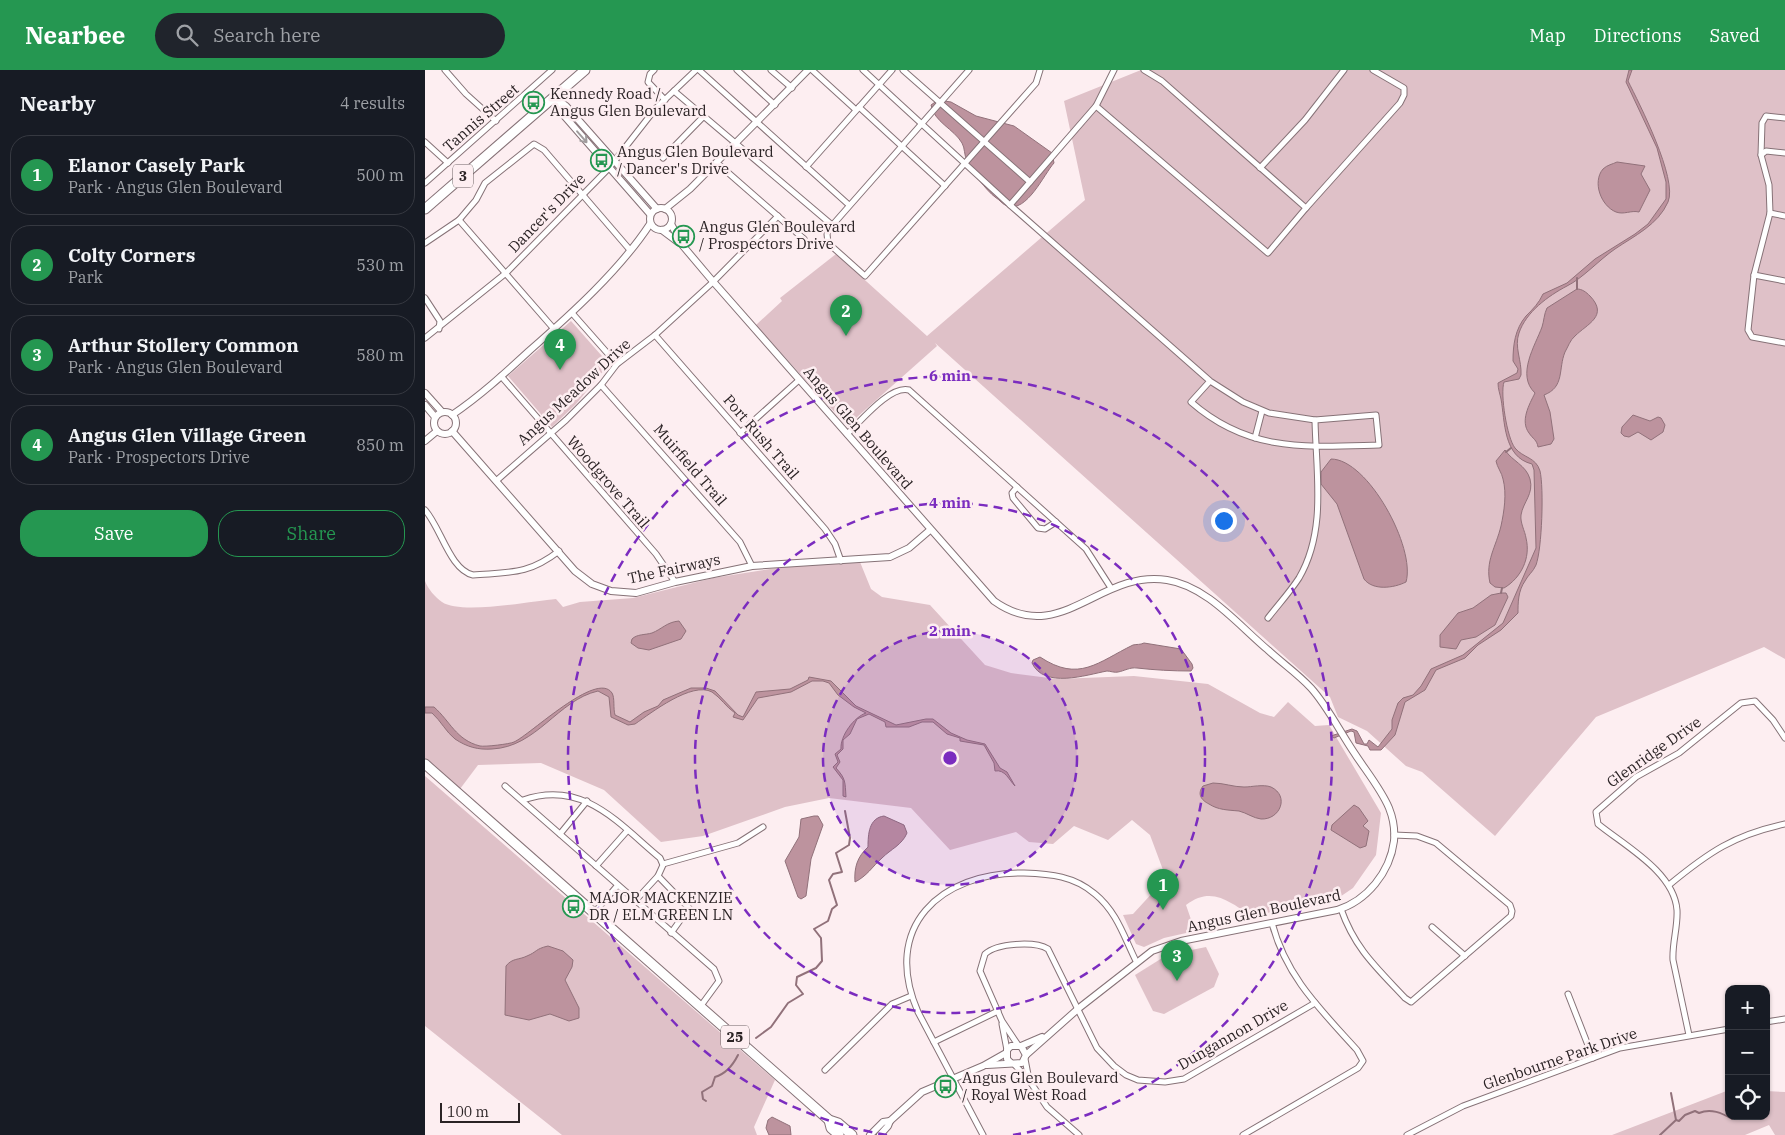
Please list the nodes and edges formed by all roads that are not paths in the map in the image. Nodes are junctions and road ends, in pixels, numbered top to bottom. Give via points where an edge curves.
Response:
1 (551, 70) edge
2 (585, 70) edge
3 (654, 70) edge
4 (697, 70) edge
5 (737, 70) edge
6 (771, 70) edge
7 (810, 70) edge
8 (863, 70) edge
9 (892, 70) edge
10 (903, 70) edge
11 (969, 70) edge
12 (1041, 70) edge
13 (1114, 70) edge
14 (1144, 70) edge
15 (1344, 70) edge
16 (1373, 70) edge
17 (447, 71) edge
18 (879, 85) junction
19 (792, 88) junction
20 (674, 91) junction
21 (554, 98) junction
22 (665, 100) junction
23 (940, 103) junction
24 (775, 105) junction
25 (1096, 106) junction
26 (857, 109) junction
27 (704, 116) junction
28 (1785, 118) edge
29 (496, 121) junction
30 (756, 124) junction
31 (921, 124) junction
32 (425, 142) edge
33 (736, 143) junction
34 (985, 143) junction
35 (901, 147) junction
36 (1785, 153) edge
37 (1761, 155) junction
38 (663, 158) dead end
39 (614, 160) junction
40 (448, 163) junction
41 (717, 163) junction
42 (964, 164) junction
43 (806, 167) junction
44 (609, 168) junction
45 (1261, 168) junction
46 (1029, 182) junction
47 (425, 183) edge
48 (945, 186) junction
49 (582, 194) junction
50 (680, 199) junction
51 (849, 205) junction
52 (1010, 205) junction
53 (657, 208) junction
54 (1306, 208) junction
55 (425, 209) edge
56 (665, 209) junction
57 (1770, 213) junction
58 (650, 214) junction
59 (671, 215) junction
60 (778, 216) junction
61 (1785, 216) edge
62 (459, 220) junction
63 (650, 224) junction
64 (671, 224) junction
65 (832, 225) junction
66 (659, 230) junction
67 (804, 239) dead end
68 (640, 240) junction
69 (425, 243) edge
70 (683, 246) junction
71 (630, 250) junction
72 (507, 273) junction
73 (1754, 275) junction
74 (1785, 281) edge
75 (713, 282) junction
76 (425, 298) edge
77 (572, 314) junction
78 (439, 329) junction
79 (554, 329) junction
80 (655, 335) junction
81 (425, 338) edge
82 (1785, 344) edge
83 (617, 364) junction
84 (501, 376) junction
85 (799, 380) junction
86 (1210, 381) junction
87 (601, 384) junction
88 (425, 393) edge
89 (425, 405) edge
90 (1262, 411) junction
91 (442, 412) junction
92 (452, 415) junction
93 (435, 417) junction
94 (1315, 420) junction
95 (437, 431) junction
96 (452, 432) junction
97 (740, 433) junction
98 (550, 434) junction
99 (847, 434) junction
100 (1255, 438) junction
101 (425, 441) edge
102 (1315, 447) junction
103 (496, 481) junction
104 (1017, 487) junction
105 (425, 510) edge
106 (1055, 522) junction
107 (930, 530) junction
108 (559, 551) junction
109 (841, 561) junction
110 (752, 566) junction
111 (675, 582) junction
112 (1111, 588) junction
113 (1268, 618) dead end
114 (1785, 738) edge
115 (425, 764) edge
116 (505, 786) dead end
117 (523, 800) junction
118 (587, 801) junction
119 (1785, 824) edge
120 (763, 827) dead end
121 (627, 831) junction
122 (560, 834) junction
123 (1394, 835) junction
124 (663, 864) junction
125 (596, 866) junction
126 (658, 876) junction
127 (1669, 885) junction
128 (617, 886) junction
129 (635, 901) junction
130 (1341, 909) junction
131 (594, 914) junction
132 (1272, 923) junction
133 (1432, 927) dead end
134 (671, 933) junction
135 (1465, 956) junction
136 (1136, 961) junction
137 (1568, 994) dead end
138 (911, 996) junction
139 (1315, 1003) junction
140 (700, 1006) junction
141 (1079, 1008) junction
142 (998, 1012) junction
143 (1785, 1019) edge
144 (1002, 1021) junction
145 (1770, 1021) edge
146 (1725, 1029) edge
147 (1048, 1035) junction
148 (1689, 1035) junction
149 (934, 1042) junction
150 (1019, 1046) junction
151 (1006, 1052) junction
152 (1025, 1057) junction
153 (1593, 1058) junction
154 (1012, 1064) junction
155 (983, 1066) junction
156 (825, 1070) dead end
157 (953, 1077) junction
158 (1029, 1080) junction
159 (829, 1120) junction
160 (890, 1121) junction
161 (982, 1134) edge
162 (839, 1135) edge
163 (852, 1135) edge
164 (870, 1135) edge
165 (880, 1135) edge
166 (1079, 1135) edge
167 (1243, 1135) edge
168 (1407, 1135) edge

1 - 29 street, Tannis Street
2 - 21 main road, 3
3 - 22 street via 648,82
4 - 20 street, Dancer's Drive
4 - 30 street
5 - 24 street
6 - 19 street
7 - 19 street
7 - 26 street
8 - 18 street
9 - 18 street
10 - 23 street
11 - 23 street
12 - 34 street via 1035,84
13 - 25 street
14 - 45 street
15 - 45 street via 1305,120
16 - 54 street via 1404,88 1404,95
17 - 29 street via 466,94
18 - 26 street
18 - 31 street
19 - 24 street
20 - 22 street, Dancer's Drive
20 - 27 street
21 - 39 street via 566,106
21 -> 44 street via 560,111
21 - 55 main road, 3
22 - 39 street, Dancer's Drive
23 - 31 street
23 - 34 street
24 - 30 street
25 - 46 street
25 - 54 street via 1268,253
26 - 35 street
26 - 43 street
27 - 33 street
27 - 38 street
28 - 37 street via 1766,116 1762,123
29 - 40 street, Tannis Street
30 - 33 street
30 - 43 street
31 - 35 street
31 - 42 street
32 - 40 street
33 - 41 street
33 - 65 street
34 - 42 street
34 - 46 street
35 - 48 street
35 - 51 street
36 - 37 street via 1766,151
37 - 57 street via 1769,186
39 - 44 street, Dancer's Drive
39 - 53 street
40 - 47 street, Tannis Street
41 - 50 street
41 - 60 street
42 - 48 street
42 - 52 street
43 - 51 street
44 - 49 street, Dancer's Drive
44 - 58 street
45 - 54 street
46 - 52 street
48 - 65 street via 865,276 828,243 827,234
49 - 62 street via 544,150 534,144 485,183
49 - 71 street
49 - 72 street, Dancer's Drive
50 - 56 street
50 - 59 street
51 - 65 street
52 - 86 street
53 - 56 street
53 - 58 street
56 - 59 street
57 - 61 street
57 - 73 street
58 - 63 street
59 - 64 street
60 - 67 street
60 - 75 street, Angus Meadow Drive
62 - 69 street
62 - 72 street
63 - 66 street
63 - 68 street
64 - 66 street
64 - 70 street, Angus Glen Boulevard
66 - 68 street
66 - 70 street, Angus Glen Boulevard
68 - 71 street
70 - 75 street, Angus Glen Boulevard
71 - 77 street
72 - 78 street, Dancer's Drive
72 - 79 street
73 - 74 street
73 - 82 street via 1749,330 1752,337
75 - 80 street, Angus Meadow Drive
75 - 85 street, Angus Glen Boulevard
76 - 78 street via 440,321
77 - 79 street
77 - 83 street
78 - 81 street, Dancer's Drive
79 - 84 street
80 - 83 street, Angus Meadow Drive
80 - 97 street, Port Rush Trail
83 - 87 street, Angus Meadow Drive
84 - 92 street
84 - 98 street, Woodgrove Trail
85 - 97 street
85 - 99 street, Angus Glen Boulevard
86 - 90 street
86 - 100 street via 1191,402 1231,428
87 - 98 street, Angus Meadow Drive
87 - 110 street, Muirfield Trail via 740,542
88 - 91 street
89 - 93 street
90 - 94 street
90 - 100 street
91 - 92 street
91 - 93 street
92 - 96 street via 456,424
93 - 95 street
94 - 102 street
94 - 102 street via 1376,415 1379,445
95 - 96 street
95 - 101 street
96 - 103 street, The Fairways
97 - 109 street, Port Rush Trail via 825,529
98 - 103 street, Angus Meadow Drive
98 - 111 street, Woodgrove Trail via 656,554
99 - 104 street via 893,392 909,390
99 - 107 street, Angus Glen Boulevard
100 - 102 street via 1289,446
102 - 113 street via 1319,496 1312,547 1299,578
103 - 108 street, The Fairways
104 - 106 street
104 - 106 street via 1013,498 1039,528 1045,529
105 - 108 street via 456,564 466,574 527,570
106 - 112 street via 1091,554
107 - 109 street, The Fairways via 895,556
107 - 112 street, Angus Glen Boulevard via 990,598 1016,614 1033,617 1055,615
108 - 111 street, The Fairways via 584,579 611,591 636,593
109 - 110 street, The Fairways
110 - 111 street, The Fairways
112 - 123 street, Angus Glen Boulevard via 1154,578 1173,581 1200,593 1308,685 1387,803
114 - 127 street, Glenridge Drive via 1755,701 1741,703 1679,753 1636,777 1596,812 1598,824 1651,866
115 - 131 main road, 25
116 - 117 street
117 - 118 street via 552,794
117 - 122 street
118 - 121 street
118 - 122 street
119 - 127 street via 1728,842
120 - 124 street via 738,844
121 - 124 street
121 - 125 street
122 - 125 street
123 - 130 street, Angus Glen Boulevard via 1391,856 1381,876 1362,898
123 - 135 street via 1417,836 1437,843 1511,908 1509,918
124 - 126 street
125 - 128 street
126 - 129 street
126 - 134 street via 689,908
127 - 148 street, Glenridge Drive via 1675,896 1677,916 1673,960
128 - 129 street
128 - 131 street
129 - 134 street
130 - 132 street, Angus Glen Boulevard
130 - 135 street via 1359,948 1408,1001 1415,1001
131 - 140 main road, 25
132 - 136 street, Angus Glen Boulevard via 1165,946
132 - 139 street via 1291,972
133 - 135 street
134 - 140 street via 718,974 718,984
136 - 138 street via 1111,910 1085,886 1054,874 987,875 949,890 919,919 908,951
136 - 141 street, Angus Glen Boulevard
137 - 153 street
138 - 149 street
138 - 156 street via 892,1004
139 - 141 street, Dungannon Drive via 1187,1077 1169,1082 1138,1080 1120,1072 1097,1048
139 - 167 street via 1357,1050 1362,1063
140 - 159 main road, 25
141 - 142 street via 1048,949 1038,945 1003,945 989,950 980,966 981,976
141 - 147 street, Angus Glen Boulevard
142 - 144 street
142 - 149 street
143 - 145 street
144 - 150 street
144 - 151 street
146 - 148 street, Glenbourne Park Drive
147 - 150 street, Angus Glen Boulevard
147 - 152 street, Angus Glen Boulevard
148 - 153 street, Glenbourne Park Drive via 1635,1044
149 - 157 street
150 - 151 street via 1011,1046
150 - 152 street
151 - 154 street
151 - 155 street
152 - 154 street via 1022,1063
152 - 158 street
153 - 168 street, Glenbourne Park Drive via 1451,1111
154 - 155 street
154 - 158 street
155 - 157 street
157 - 160 street via 921,1092
157 - 161 street
158 - 166 street via 1047,1107
159 - 162 main road, 25 via 831,1128
159 - 163 main road, 25
160 - 164 street via 883,1122
160 - 165 street

